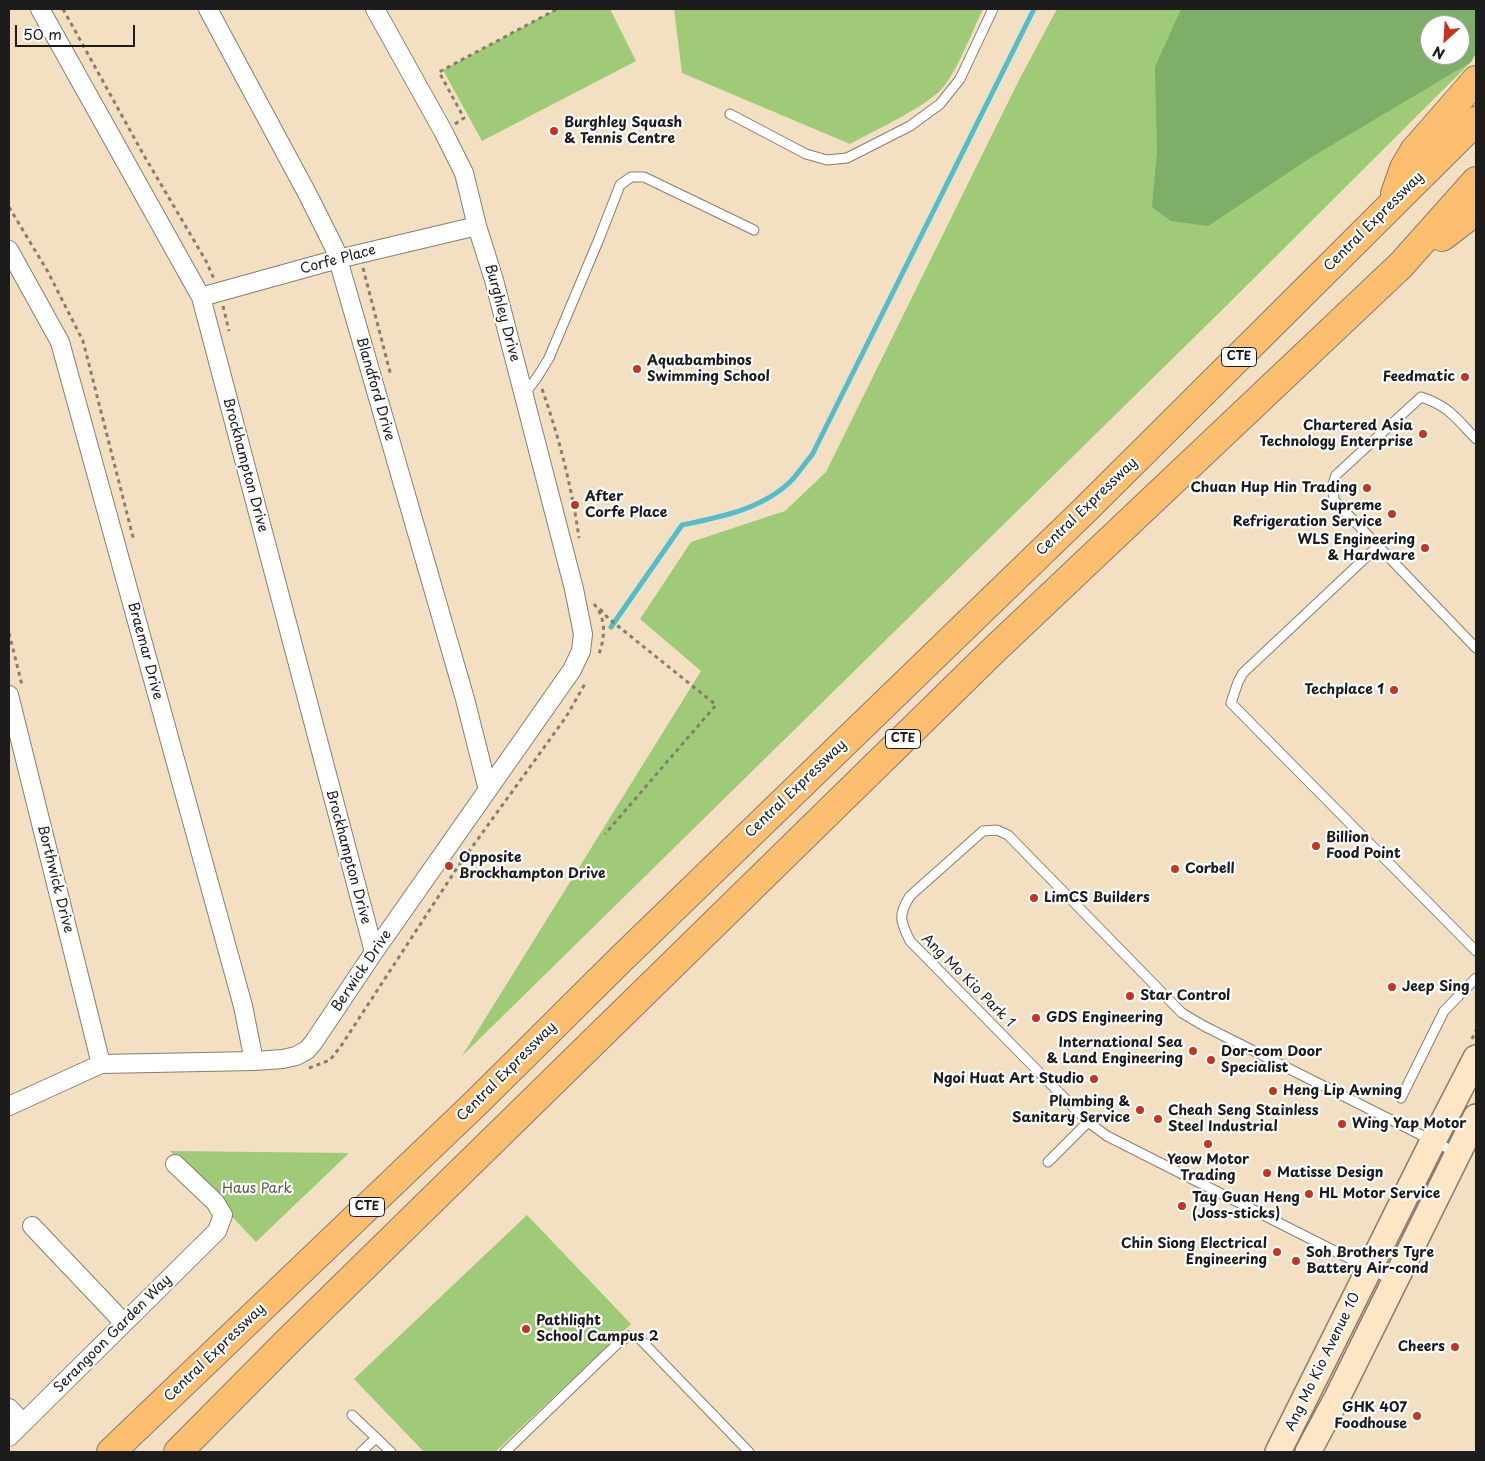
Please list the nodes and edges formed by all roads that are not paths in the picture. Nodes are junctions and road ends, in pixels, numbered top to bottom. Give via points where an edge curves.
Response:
1 (40, 9) edge
2 (208, 9) edge
3 (375, 9) edge
4 (993, 9) edge
5 (1476, 80) edge
6 (730, 114) dead end
7 (1476, 121) edge
8 (1476, 181) edge
9 (1391, 205) junction
10 (1476, 211) edge
11 (477, 226) junction
12 (754, 230) dead end
13 (9, 250) edge
14 (338, 259) junction
15 (1401, 265) junction
16 (200, 297) junction
17 (524, 395) junction
18 (1476, 439) edge
19 (1378, 546) junction
20 (583, 634) joint
21 (1476, 648) edge
22 (9, 695) edge
23 (488, 790) junction
24 (1476, 951) edge
25 (374, 952) junction
26 (1476, 978) edge
27 (1476, 1058) edge
28 (254, 1061) junction
29 (101, 1064) junction
30 (1401, 1098) dead end
31 (9, 1106) edge
32 (1476, 1117) edge
33 (1088, 1122) junction
34 (1433, 1141) junction
35 (1457, 1153) junction
36 (1048, 1162) dead end
37 (175, 1164) dead end
38 (32, 1226) dead end
39 (1370, 1268) junction
40 (1395, 1281) junction
41 (124, 1323) junction
42 (9, 1408) edge
43 (352, 1415) dead end
44 (23, 1423) junction
45 (9, 1437) edge
46 (376, 1438) junction
47 (111, 1452) edge
48 (178, 1452) edge
49 (361, 1452) edge
50 (391, 1452) edge
51 (505, 1452) edge
52 (749, 1452) edge
53 (1278, 1452) edge
54 (1308, 1452) edge

1 - 16 street, Brockhampton Drive
2 - 14 street, Blandford Drive via 308,194
3 - 11 street, Burghley Drive via 452,125
4 - 6 lane via 960,79 940,104 910,126 852,156 838,160 816,158
5 - 9 highway via 1414,151 1404,168
7 - 9 highway, Central Expressway / CTE
8 - 15 highway, CTE
9 - 47 highway, Central Expressway / CTE via 1086,509 620,959 478,1101
10 - 15 highway
11 - 14 street, Corfe Place
11 - 17 street, Burghley Drive
12 - 17 lane via 644,177 631,177 620,184 549,358
13 - 28 street, Braemar Drive via 60,342 243,1006
14 - 16 street, Corfe Place
14 - 23 street, Blandford Drive via 465,699
15 - 48 highway, CTE via 995,649
16 - 25 street, Brockhampton Drive
17 - 20 street, Burghley Drive
18 - 19 lane via 1446,408 1420,397 1336,475 1334,500
19 - 21 lane
19 - 24 lane via 1243,673 1231,703
20 - 23 street, Berwick Drive via 581,651 572,670
22 - 29 street, Borthwick Drive
23 - 25 street, Berwick Drive
25 - 28 street, Berwick Drive via 314,1043 296,1056
26 - 30 lane via 1444,1011
27 - 34 main road, Ang Mo Kio Avenue 10
28 - 29 street, Berwick Drive
29 - 31 street, Berwick Drive
32 - 35 main road, Ang Mo Kio Avenue 10
33 - 34 lane, Ang Mo Kio Park 1 via 910,940 901,925 902,910 910,896 983,831 997,830 1008,835 1182,1013
33 - 36 lane
33 - 39 lane, Ang Mo Kio Park 1 via 1107,1136
34 - 35 lane, Ang Mo Kio Park 1
34 - 39 main road, Ang Mo Kio Avenue 10
35 - 40 main road, Ang Mo Kio Avenue 10
37 - 41 street, Serangoon Garden Way via 215,1202 223,1215 217,1231
38 - 41 street
39 - 40 lane, Ang Mo Kio Park 1
39 - 53 main road, Ang Mo Kio Avenue 10
40 - 54 main road, Ang Mo Kio Avenue 10
41 - 44 street, Serangoon Garden Way
42 - 44 street
43 - 46 lane
44 - 45 street, Serangoon Garden Way
46 - 49 lane
46 - 50 lane
51 - 52 lane via 628,1336 639,1338

